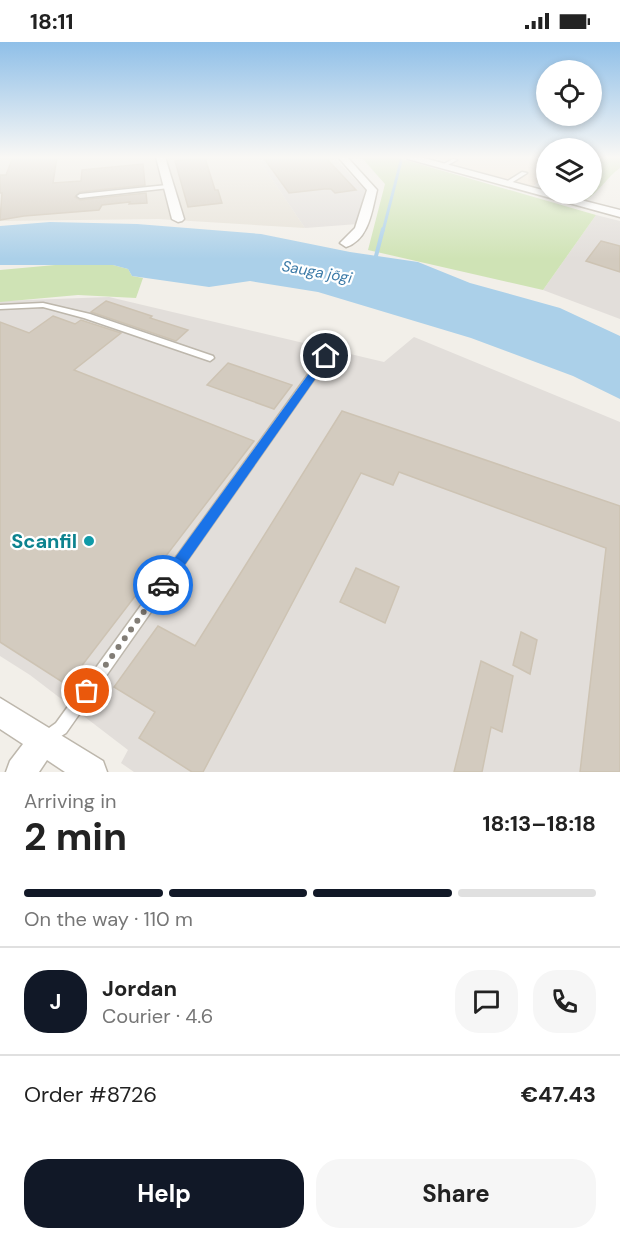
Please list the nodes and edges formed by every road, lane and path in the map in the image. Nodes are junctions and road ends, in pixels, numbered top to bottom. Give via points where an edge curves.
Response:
1 (128, 191) edge
2 (169, 191) edge
3 (372, 191) edge
4 (533, 191) edge
5 (80, 196) dead end
6 (620, 214) edge
7 (178, 219) dead end
8 (346, 243) dead end
9 (0, 307) edge
10 (326, 356) dead end
11 (210, 358) dead end
12 (0, 712) edge
13 (44, 740) junction
14 (21, 772) edge
15 (92, 772) edge

1 - 5 lane
2 - 7 street
3 - 8 street via 361,229
4 - 6 street
9 - 11 lane via 43,305
10 - 13 lane via 61,728
12 - 13 street
13 - 14 street
13 - 15 street

